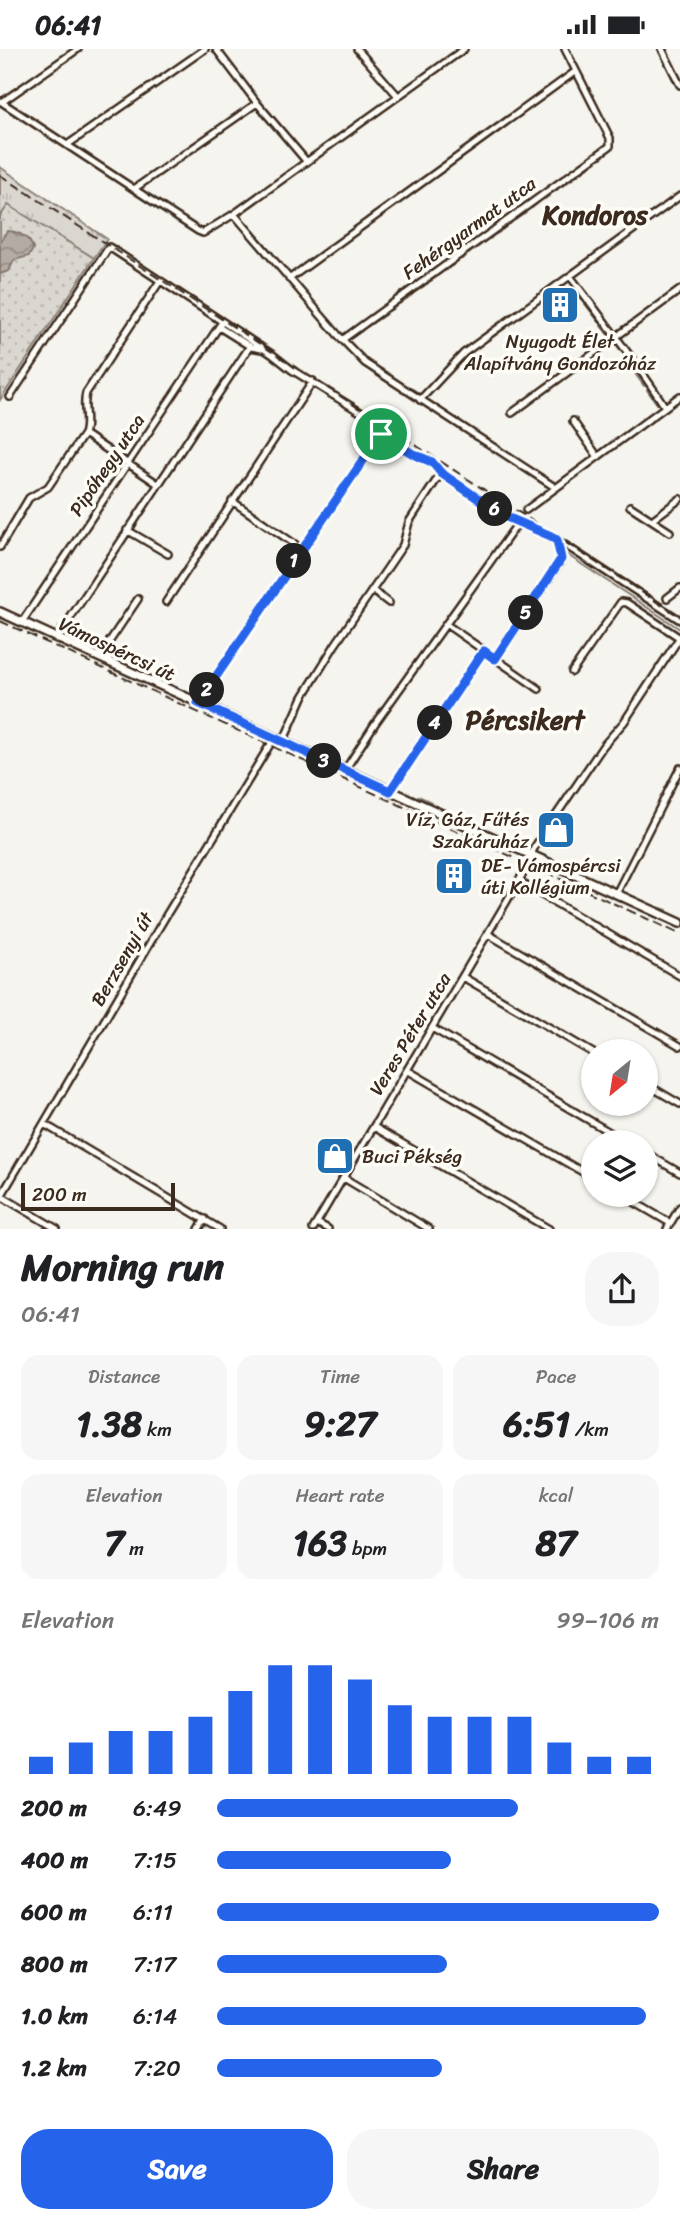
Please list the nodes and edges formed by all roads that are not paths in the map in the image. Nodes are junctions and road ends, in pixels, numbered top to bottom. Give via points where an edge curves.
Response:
1 (78, 49) edge
2 (205, 49) edge
3 (215, 49) edge
4 (357, 49) edge
5 (464, 49) edge
6 (565, 49) edge
7 (662, 49) edge
8 (576, 71) junction
9 (680, 85) edge
10 (398, 96) junction
11 (1, 102) edge
12 (257, 103) junction
13 (67, 145) junction
14 (307, 162) junction
15 (134, 189) junction
16 (680, 196) edge
17 (234, 214) junction
18 (570, 276) junction
19 (289, 279) junction
20 (160, 281) junction
21 (680, 290) edge
22 (220, 325) junction
23 (615, 337) junction
24 (342, 340) junction
25 (250, 347) junction
26 (263, 349) junction
27 (313, 381) junction
28 (680, 396) edge
29 (10, 397) dead end
30 (420, 400) junction
31 (665, 407) junction
32 (512, 413) dead end
33 (573, 422) dead end
34 (84, 434) junction
35 (381, 434) junction
36 (598, 457) junction
37 (127, 464) junction
38 (441, 473) junction
39 (158, 484) junction
40 (556, 488) junction
41 (680, 499) edge
42 (232, 501) junction
43 (630, 506) dead end
44 (526, 510) dead end
45 (652, 520) junction
46 (519, 523) junction
47 (127, 530) junction
48 (670, 531) dead end
49 (557, 540) junction
50 (0, 547) edge
51 (302, 549) junction
52 (168, 554) dead end
53 (680, 588) edge
54 (372, 590) junction
55 (667, 598) dead end
56 (138, 599) dead end
57 (166, 602) dead end
58 (389, 603) dead end
59 (0, 612) edge
60 (680, 621) edge
61 (22, 622) junction
62 (447, 625) junction
63 (680, 637) edge
64 (57, 638) junction
65 (484, 651) junction
66 (99, 657) junction
67 (495, 659) junction
68 (572, 672) dead end
69 (539, 689) dead end
70 (198, 703) junction
71 (274, 738) junction
72 (283, 742) junction
73 (680, 768) edge
74 (345, 770) junction
75 (390, 791) junction
76 (532, 855) junction
77 (519, 881) junction
78 (616, 894) junction
79 (680, 923) edge
80 (488, 934) junction
81 (680, 976) edge
82 (463, 977) junction
83 (432, 1028) junction
84 (581, 1046) edge
85 (680, 1046) edge
86 (407, 1070) junction
87 (658, 1091) edge
88 (680, 1104) edge
89 (44, 1124) junction
90 (374, 1127) junction
91 (606, 1130) edge
92 (658, 1160) edge
93 (581, 1171) edge
94 (680, 1173) edge
95 (344, 1178) junction
96 (1, 1197) edge
97 (680, 1206) edge
98 (640, 1207) edge
99 (205, 1219) junction
100 (317, 1223) junction
101 (668, 1226) edge
102 (57, 1229) edge
103 (199, 1229) edge
104 (220, 1229) edge
105 (313, 1229) edge
106 (328, 1229) edge
107 (429, 1229) edge
108 (549, 1229) edge

1 - 11 street
2 - 13 street
3 - 12 street
4 - 10 street
5 - 10 street
6 - 8 street
7 - 9 street
8 - 19 street
8 - 24 street, Fehérgyarmat utca via 611,139 607,149
10 - 14 street
11 - 13 street
12 - 14 street
12 - 15 street
13 - 15 street
14 - 17 street
15 - 17 street via 198,232
16 - 18 street
17 - 19 street
18 - 23 street
18 - 30 street via 464,353
19 - 24 street
20 - 22 street
20 - 29 street via 109,247
20 - 34 street via 86,393
21 - 23 street
22 - 25 street
22 - 26 street
22 - 37 street, Pipóhegy utca
23 - 31 street
23 - 32 street
24 - 30 street via 373,369
25 - 26 street
25 - 39 street
26 - 27 street
27 - 35 street via 367,417
27 - 42 street
28 - 31 street
30 - 40 street
31 - 36 street
33 - 36 street
34 - 37 street
34 - 50 street via 48,487 29,498
35 - 38 street via 432,462
35 - 51 street
36 - 40 street
37 - 39 street
37 - 61 street, Pipóhegy utca
38 - 46 street
38 - 54 street
39 - 47 street
40 - 44 street
41 - 45 street
42 - 51 street
42 - 57 street
43 - 45 street
45 - 48 street
46 - 49 street
46 - 62 street
47 - 52 street
47 - 64 street
49 - 60 street
49 - 67 street via 561,561
51 - 70 street
53 - 55 street
54 - 58 street
54 - 72 street via 303,697
56 - 66 street
59 - 61 main road, Vámospércsi út
61 - 64 main road, Vámospércsi út
62 - 65 street
62 - 74 street
63 - 68 street via 621,602
63 - 76 street, Veres Péter utca
64 - 66 main road, Vámospércsi út
65 - 67 street
65 - 75 street
66 - 70 main road, Vámospércsi út
67 - 69 street
70 - 71 main road, Vámospércsi út
71 - 72 main road, Vámospércsi út
71 - 89 street, Berzsenyi út
72 - 74 main road, Vámospércsi út
73 - 78 street
74 - 75 main road, Vámospércsi út
75 - 76 main road, Vámospércsi út
76 - 77 street, Veres Péter utca
76 - 78 main road, Vámospércsi út
77 - 80 street, Veres Péter utca
77 - 81 street
78 - 79 main road, Vámospércsi út
80 - 82 street, Veres Péter utca
80 - 85 street
82 - 83 street, Veres Péter utca
82 - 84 street
83 - 86 street, Veres Péter utca
83 - 91 street
86 - 90 street, Veres Péter utca
86 - 93 street
87 - 88 street
89 - 96 street, Berzsenyi út
89 - 99 street
90 - 95 street, Veres Péter utca
90 - 108 street
92 - 94 street
95 - 100 street, Veres Péter utca
95 - 107 street
96 - 102 street
97 - 101 street
98 - 101 street
99 - 103 street
99 - 104 street
100 - 105 street, Veres Péter utca
100 - 106 street

